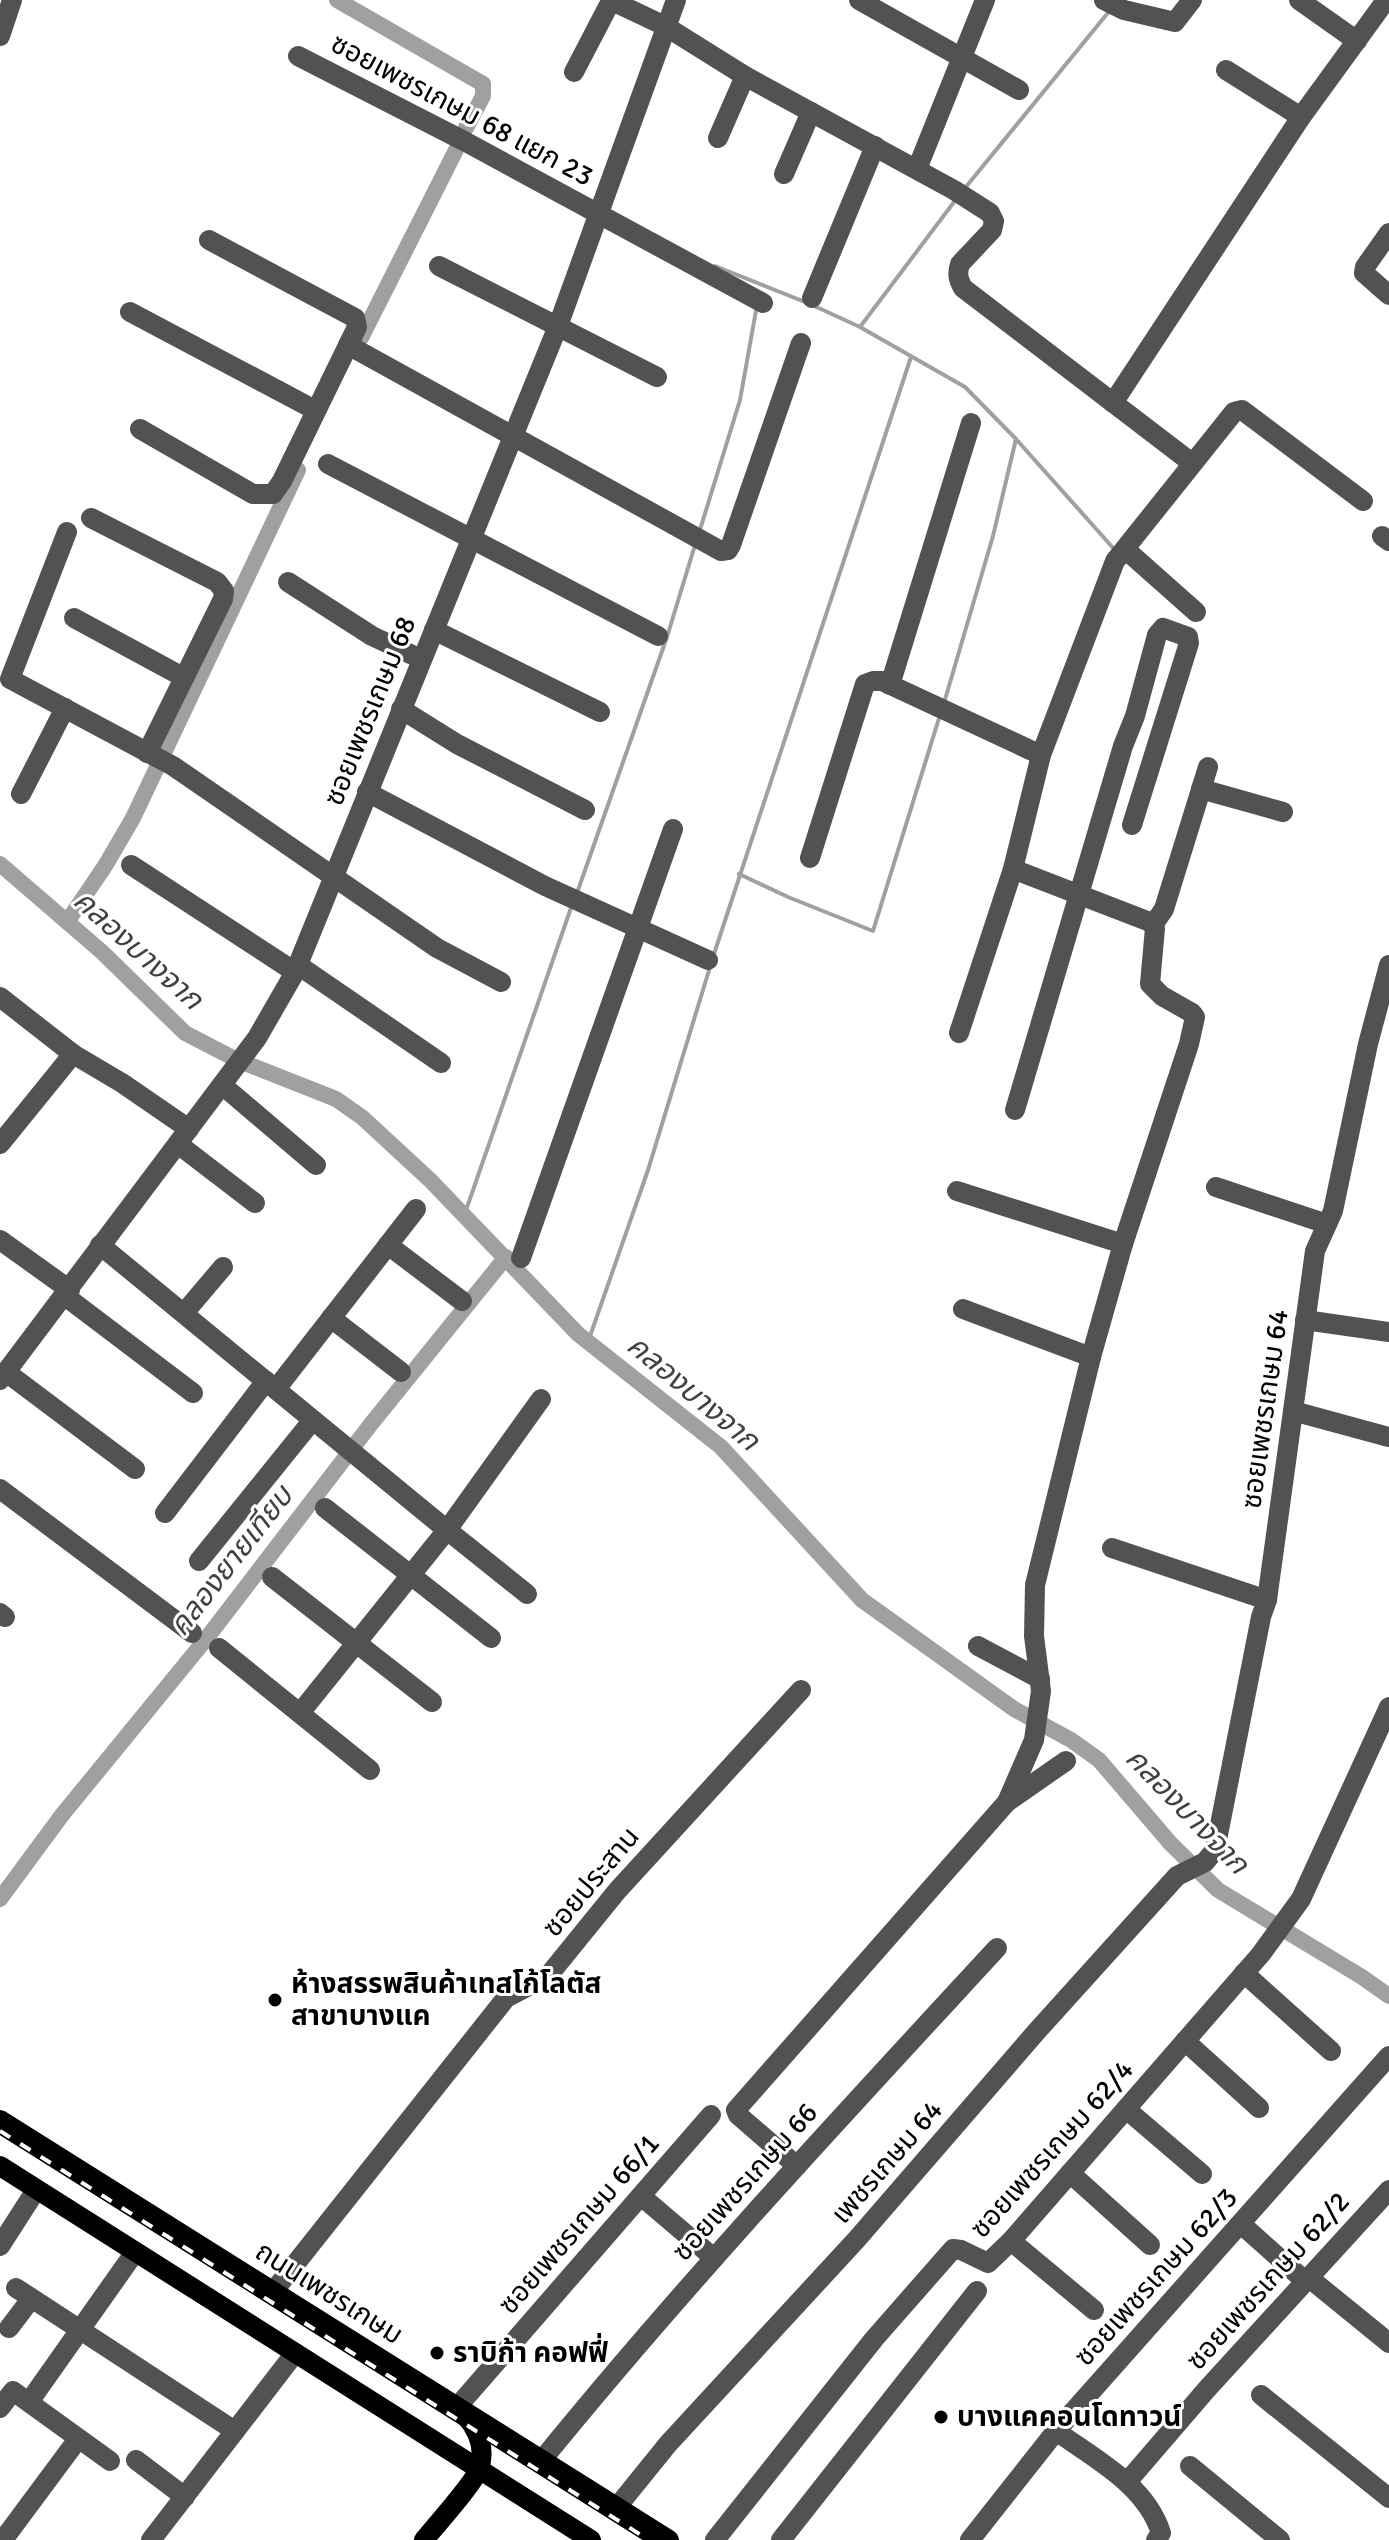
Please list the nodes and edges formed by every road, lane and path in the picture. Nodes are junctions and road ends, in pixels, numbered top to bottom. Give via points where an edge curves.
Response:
1 (12, 0) edge
2 (610, 0) edge
3 (676, 0) edge
4 (859, 0) edge
5 (985, 0) edge
6 (1192, 0) edge
7 (1299, 0) edge
8 (1384, 3) dead end
9 (1112, 4) edge
10 (665, 26) junction
11 (0, 36) edge
12 (1357, 41) junction
13 (298, 56) dead end
14 (963, 58) junction
15 (1226, 70) dead end
16 (574, 72) dead end
17 (745, 76) junction
18 (1019, 90) dead end
19 (811, 112) junction
20 (1301, 117) junction
21 (718, 138) dead end
22 (875, 146) junction
23 (917, 169) junction
24 (784, 174) dead end
25 (600, 214) junction
26 (1389, 233) edge
27 (209, 240) dead end
28 (439, 266) dead end
29 (1389, 295) edge
30 (812, 298) dead end
31 (763, 303) dead end
32 (130, 312) dead end
33 (558, 326) junction
34 (801, 343) dead end
35 (348, 345) junction
36 (657, 377) dead end
37 (1113, 403) junction
38 (315, 410) junction
39 (971, 423) dead end
40 (140, 429) dead end
41 (514, 435) junction
42 (1192, 463) junction
43 (328, 464) dead end
44 (1363, 501) dead end
45 (91, 518) dead end
46 (67, 532) dead end
47 (473, 539) junction
48 (1121, 554) junction
49 (288, 582) dead end
50 (1196, 612) dead end
51 (74, 618) dead end
52 (434, 630) junction
53 (658, 636) dead end
54 (421, 659) junction
55 (183, 677) junction
56 (890, 685) junction
57 (65, 708) junction
58 (401, 709) junction
59 (600, 712) dead end
60 (1041, 755) junction
61 (158, 758) junction
62 (1208, 767) dead end
63 (1201, 789) junction
64 (367, 792) junction
65 (21, 794) dead end
66 (585, 810) dead end
67 (1283, 812) dead end
68 (1132, 825) dead end
69 (673, 829) dead end
70 (810, 858) dead end
71 (131, 865) dead end
72 (1013, 869) junction
73 (333, 877) junction
74 (1081, 895) junction
75 (1153, 925) junction
76 (638, 930) junction
77 (708, 960) dead end
78 (1389, 965) edge
79 (296, 968) junction
80 (501, 982) dead end
81 (0, 997) edge
82 (959, 1033) dead end
83 (1368, 1044) junction
84 (1389, 1050) edge
85 (73, 1054) junction
86 (441, 1063) dead end
87 (226, 1080) junction
88 (1015, 1110) dead end
89 (183, 1136) junction
90 (0, 1144) edge
91 (316, 1165) dead end
92 (1216, 1187) dead end
93 (957, 1191) dead end
94 (255, 1203) dead end
95 (416, 1209) dead end
96 (1327, 1224) junction
97 (0, 1240) edge
98 (1123, 1244) junction
99 (100, 1245) junction
100 (388, 1245) junction
101 (521, 1258) dead end
102 (223, 1267) dead end
103 (67, 1293) junction
104 (462, 1301) dead end
105 (963, 1309) dead end
106 (184, 1313) junction
107 (331, 1318) junction
108 (1305, 1320) junction
109 (1389, 1332) edge
110 (1091, 1357) junction
111 (6, 1364) edge
112 (401, 1372) dead end
113 (271, 1385) junction
114 (193, 1393) dead end
115 (541, 1399) dead end
116 (1293, 1411) junction
117 (319, 1427) junction
118 (1389, 1437) edge
119 (135, 1469) dead end
120 (0, 1489) edge
121 (325, 1508) dead end
122 (165, 1513) dead end
123 (447, 1530) junction
124 (1112, 1548) dead end
125 (199, 1561) dead end
126 (411, 1575) junction
127 (272, 1577) dead end
128 (527, 1594) dead end
129 (1267, 1600) junction
130 (192, 1633) dead end
131 (491, 1638) dead end
132 (356, 1643) junction
133 (978, 1646) dead end
134 (219, 1648) dead end
135 (1041, 1685) junction
136 (801, 1690) dead end
137 (432, 1702) dead end
138 (1389, 1707) edge
139 (300, 1713) junction
140 (1066, 1761) dead end
141 (370, 1770) dead end
142 (1007, 1802) junction
143 (1205, 1862) joint
144 (997, 1948) dead end
145 (1244, 1973) junction
146 (1185, 2041) junction
147 (1331, 2051) dead end
148 (1389, 2056) edge
149 (1259, 2108) dead end
150 (1126, 2109) junction
151 (711, 2115) dead end
152 (0, 2120) edge
153 (0, 2166) edge
154 (797, 2166) junction
155 (1070, 2173) junction
156 (1202, 2174) dead end
157 (36, 2190) junction
158 (1389, 2190) edge
159 (641, 2196) junction
160 (1382, 2212) edge
161 (1241, 2224) junction
162 (1011, 2241) junction
163 (1150, 2245) dead end
164 (0, 2246) edge
165 (135, 2252) junction
166 (714, 2258) junction
167 (1306, 2279) junction
168 (977, 2291) dead end
169 (273, 2292) junction
170 (1094, 2310) dead end
171 (9, 2328) dead end
172 (81, 2331) junction
173 (1389, 2343) edge
174 (295, 2353) junction
175 (1261, 2395) dead end
176 (29, 2402) junction
177 (458, 2406) junction
178 (0, 2408) edge
179 (235, 2431) junction
180 (1056, 2431) junction
181 (78, 2439) junction
182 (136, 2460) dead end
183 (542, 2460) junction
184 (110, 2461) dead end
185 (1190, 2466) dead end
186 (479, 2469) junction
187 (1127, 2482) junction
188 (185, 2497) junction
189 (1389, 2498) edge
190 (617, 2507) junction
191 (1162, 2538) edge
192 (3, 2540) edge
193 (151, 2540) edge
194 (424, 2540) edge
195 (591, 2540) edge
196 (669, 2540) edge
197 (715, 2540) edge
198 (781, 2540) edge
199 (970, 2540) edge
200 (1280, 2540) edge

1 - 11 street
2 - 10 street
2 - 16 street
3 - 10 street, ซอยเพชรเกษม 68
4 - 14 street
5 - 14 street
6 - 9 street via 1175,22
7 - 12 street
8 - 12 street
10 - 17 street
10 - 25 street, ซอยเพชรเกษม 68
12 - 20 street
13 - 25 street, ซอยเพชรเกษม 68 แยก 23
14 - 18 street
14 - 23 street
15 - 20 street
17 - 19 street
17 - 21 street
19 - 22 street
19 - 24 street
20 - 37 street
22 - 23 street
22 - 30 street
23 - 37 street via 990,213 994,221 992,230 960,264 963,288
25 - 31 street, ซอยเพชรเกษม 68 แยก 23
25 - 33 street, ซอยเพชรเกษม 68
26 - 29 street via 1364,273
27 - 35 street via 355,318 357,327
28 - 33 street
32 - 38 street
33 - 36 street
33 - 41 street, ซอยเพชรเกษม 68
34 - 41 street via 728,550 721,551
35 - 38 street
35 - 41 street
37 - 42 street
38 - 40 street via 273,494 253,494
39 - 56 street
41 - 47 street, ซอยเพชรเกษม 68
42 - 44 street via 1234,412 1242,410
42 - 48 street
43 - 47 street
45 - 55 street via 217,582 224,591
46 - 57 street via 10,679
47 - 52 street, ซอยเพชรเกษม 68
47 - 53 street
48 - 50 street
48 - 60 street
49 - 54 street via 372,636
51 - 55 street
52 - 54 street, ซอยเพชรเกษม 68
52 - 59 street
54 - 58 street, ซอยเพชรเกษม 68
55 - 61 street
56 - 60 street
56 - 70 street via 865,684
57 - 61 street
57 - 65 street
58 - 64 street, ซอยเพชรเกษม 68
58 - 66 street
60 - 72 street
61 - 73 street
62 - 63 street
63 - 67 street
63 - 75 street via 1164,909
64 - 73 street, ซอยเพชรเกษม 68
64 - 76 street
68 - 74 street via 1189,643 1183,634 1163,628
69 - 76 street
71 - 79 street
72 - 74 street
72 - 82 street
73 - 79 street, ซอยเพชรเกษม 68
73 - 80 street via 437,948
74 - 75 street
74 - 88 street
75 - 98 street via 1150,984 1195,1017
76 - 77 street
76 - 101 street
78 - 83 street, ซอยเพชรเกษม 64
79 - 86 street
79 - 87 street, ซอยเพชรเกษม 68 via 257,1038
81 - 85 street
83 - 84 street
83 - 96 street, ซอยเพชรเกษม 64
85 - 89 street via 122,1083
85 - 90 street
87 - 89 street, ซอยเพชรเกษม 68
87 - 91 street
89 - 94 street
89 - 99 street, ซอยเพชรเกษม 68
92 - 96 street
93 - 98 street
95 - 100 street
96 - 108 street, ซอยเพชรเกษม 64 via 1315,1251
97 - 103 street
98 - 110 street
99 - 103 street, ซอยเพชรเกษม 68
99 - 106 street
100 - 104 street
100 - 107 street
102 - 106 street
103 - 111 street, ซอยเพชรเกษม 68
103 - 114 street
105 - 110 street
106 - 113 street
107 - 112 street
107 - 113 street
108 - 109 street
108 - 116 street, ซอยเพชรเกษม 64
110 - 135 street via 1035,1585 1034,1636
111 - 119 street
113 - 117 street
113 - 122 street
115 - 123 street
116 - 118 street
116 - 129 street, ซอยเพชรเกษม 64
117 - 123 street
117 - 125 street
120 - 130 street
121 - 126 street
123 - 126 street
123 - 128 street
124 - 129 street
126 - 131 street
126 - 132 street
127 - 132 street
129 - 143 street, ซอยเพชรเกษม 64 via 1215,1850
132 - 137 street
132 - 139 street
133 - 135 street
134 - 139 street
135 - 142 street via 1034,1740
136 - 169 street, ซอยประสาน via 617,1891 548,1976 506,1998
138 - 145 street, ซอยเพชรเกษม 62/4 via 1309,1886
139 - 141 street
140 - 142 street
142 - 154 street via 736,2110
143 - 190 street, เพชรเกษม 64 via 1177,1876
144 - 154 street, ซอยเพชรเกษม 66
145 - 146 street, ซอยเพชรเกษม 62/4
145 - 147 street
146 - 149 street
146 - 150 street, ซอยเพชรเกษม 62/4
148 - 161 street, ซอยเพชรเกษม 62/3
150 - 155 street, ซอยเพชรเกษม 62/4
150 - 156 street
151 - 159 street, ซอยเพชรเกษม 66/1
152 - 169 main road, ถนนเพชรเกษม
153 - 157 main road
154 - 166 street, ซอยเพชรเกษม 66
155 - 162 street, ซอยเพชรเกษม 62/4
155 - 163 street
157 - 164 street
157 - 165 main road
158 - 160 street, ซอยเพชรเกษม 62/2
159 - 166 street
159 - 177 street, ซอยเพชรเกษม 66/1
160 - 167 street, ซอยเพชรเกษม 62/2
161 - 167 street
161 - 180 street, ซอยเพชรเกษม 62/3
162 - 170 street
162 - 197 street, ซอยเพชรเกษม 62/4 via 986,2264 953,2249 874,2339
165 - 172 street
165 - 174 main road
166 - 183 street, ซอยเพชรเกษม 66
167 - 173 street
167 - 187 street, ซอยเพชรเกษม 62/2
168 - 198 street
169 - 177 main road, ถนนเพชรเกษม
171 - 172 street via 24,2293
172 - 176 street
172 - 179 street
174 - 179 street
174 - 186 main road
175 - 189 street
176 - 178 street via 13,2391
176 - 181 street
177 - 183 main road, ถนนเพชรเกษม
177 - 186 main road via 478,2433
179 - 188 street
180 - 187 street
180 - 199 street, ซอยเพชรเกษม 62/3
181 - 184 street
181 - 192 street
182 - 188 street
183 - 190 main road, ถนนเพชรเกษม
185 - 200 street
186 - 194 main road
186 - 195 main road
187 - 191 street via 1155,2515
188 - 193 street
190 - 196 main road, ถนนเพชรเกษม

